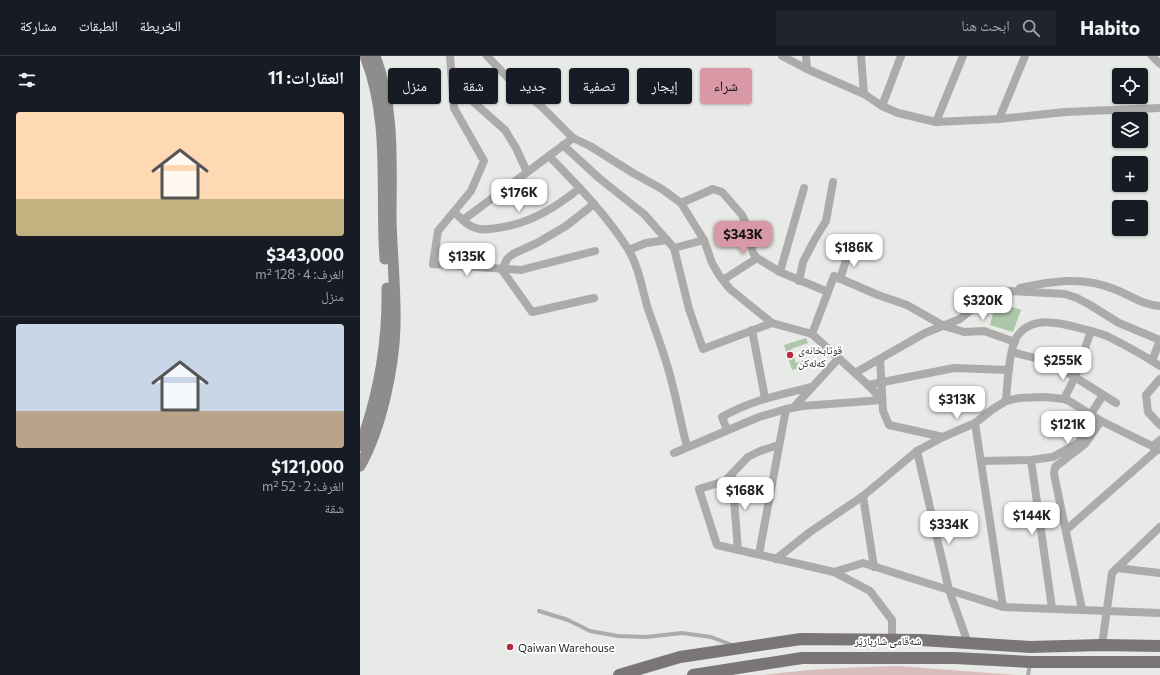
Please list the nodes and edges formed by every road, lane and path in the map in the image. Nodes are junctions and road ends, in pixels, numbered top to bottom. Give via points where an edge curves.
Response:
1 (365, 56) edge
2 (375, 56) edge
3 (450, 56) edge
4 (487, 56) edge
5 (782, 56) edge
6 (806, 56) edge
7 (861, 56) edge
8 (962, 56) edge
9 (1025, 56) edge
10 (1152, 56) edge
11 (900, 57) edge
12 (1160, 64) edge
13 (451, 68) edge
14 (807, 69) junction
15 (864, 94) junction
16 (454, 104) edge
17 (476, 104) edge
18 (882, 106) junction
19 (1160, 108) edge
20 (999, 120) junction
21 (936, 122) junction
22 (573, 138) junction
23 (563, 146) junction
24 (548, 156) junction
25 (387, 165) junction
26 (527, 172) junction
27 (833, 182) dead end
28 (580, 188) junction
29 (804, 188) dead end
30 (681, 203) junction
31 (594, 204) junction
32 (454, 212) junction
33 (463, 220) junction
34 (667, 240) junction
35 (704, 240) junction
36 (674, 248) junction
37 (629, 250) junction
38 (595, 251) dead end
39 (849, 251) dead end
40 (757, 258) junction
41 (502, 270) junction
42 (780, 272) junction
43 (840, 279) junction
44 (723, 280) junction
45 (799, 281) junction
46 (1010, 291) junction
47 (828, 292) junction
48 (594, 298) dead end
49 (1160, 306) edge
50 (772, 323) junction
51 (944, 326) junction
52 (752, 330) junction
53 (1091, 331) junction
54 (812, 334) junction
55 (1160, 340) edge
56 (1015, 342) junction
57 (1012, 352) junction
58 (839, 358) junction
59 (880, 359) junction
60 (1152, 362) junction
61 (1160, 366) edge
62 (1009, 370) junction
63 (855, 373) junction
64 (1075, 377) junction
65 (1160, 379) edge
66 (881, 382) junction
67 (868, 385) junction
68 (812, 387) junction
69 (1103, 395) junction
70 (765, 398) junction
71 (1064, 399) junction
72 (882, 400) junction
73 (1006, 401) junction
74 (1116, 403) dead end
75 (790, 408) junction
76 (1096, 418) junction
77 (975, 423) junction
78 (1160, 425) edge
79 (726, 430) junction
80 (943, 437) junction
81 (1160, 440) edge
82 (779, 445) junction
83 (360, 446) edge
84 (687, 447) junction
85 (1157, 449) edge
86 (674, 452) dead end
87 (917, 452) junction
88 (1031, 460) junction
89 (982, 461) junction
90 (360, 466) edge
91 (732, 474) junction
92 (863, 496) junction
93 (1160, 527) edge
94 (1066, 530) junction
95 (738, 550) junction
96 (759, 554) junction
97 (776, 559) junction
98 (874, 566) junction
99 (1117, 568) junction
100 (834, 572) junction
101 (1160, 573) edge
102 (949, 590) junction
103 (1003, 607) junction
104 (1052, 608) junction
105 (1082, 609) junction
106 (1107, 610) junction
107 (539, 611) dead end
108 (1160, 613) edge
109 (892, 640) junction
110 (962, 642) junction
111 (1102, 645) junction
112 (1160, 646) edge
113 (740, 648) junction
114 (955, 658) junction
115 (1031, 662) junction
116 (1160, 662) edge
117 (619, 675) edge
118 (693, 675) edge
119 (1028, 675) edge

1 - 25 street via 379,105
2 - 25 street via 388,114
3 - 13 street
4 - 22 street
5 - 14 street
6 - 14 street
7 - 15 street
8 - 21 street
9 - 20 street
10 - 12 street
11 - 18 street
14 - 15 street
15 - 18 street
16 - 32 street via 484,161 471,191
17 - 26 street via 505,130
18 - 21 street via 898,113
19 - 20 street via 1065,112
20 - 21 street
22 - 23 street
22 - 30 street via 662,189
23 - 24 street
23 - 34 street via 644,214
24 - 26 street
24 - 28 street
25 - 83 street via 384,240 386,334 375,399
25 - 90 street via 395,309 394,344 382,406 372,440
26 - 33 street
27 - 45 street via 826,221 803,262
28 - 31 street
28 - 33 street via 535,218 516,225 488,230 472,227
29 - 42 street
30 - 35 street
30 - 40 street via 713,189 722,192 742,215 751,247
31 - 37 street
31 - 41 street via 566,226 513,254 507,259
32 - 33 street
32 - 41 street via 438,230 433,264
34 - 36 street
34 - 37 street via 646,243
35 - 36 street
35 - 44 street via 712,263
36 - 52 street via 689,309 702,348
37 - 84 street via 659,338
38 - 41 street via 531,269
39 - 43 street
40 - 42 street
40 - 44 street
41 - 48 street via 532,312
42 - 45 street
43 - 47 street via 834,276
43 - 51 street via 907,305
44 - 50 street via 735,294
45 - 47 street
46 - 49 street via 1047,282 1095,282 1148,304
46 - 51 street via 990,296 960,319
46 - 55 street via 1065,294 1090,305 1119,323
47 - 54 street
50 - 52 street
50 - 54 street
51 - 56 street via 964,332 984,331
51 - 59 street via 925,333
52 - 70 street
53 - 56 street via 1039,322 1024,330
53 - 60 street via 1105,335
53 - 64 street
54 - 58 street
55 - 60 street
56 - 57 street
57 - 62 street
57 - 64 street via 1051,362
58 - 63 street
58 - 68 street
59 - 63 street
59 - 66 street
60 - 61 street
62 - 66 street via 954,368
62 - 73 street
63 - 67 street
64 - 69 street
64 - 71 street
65 - 78 street via 1146,395 1148,412
66 - 67 street
66 - 72 street
67 - 72 street
68 - 70 street
68 - 75 street
69 - 74 street
69 - 76 street
70 - 79 street via 738,407 722,417
71 - 73 street via 1045,397
71 - 76 street
72 - 75 street
72 - 80 street via 883,411 889,425
73 - 77 street
75 - 79 street
75 - 82 street
76 - 85 street
76 - 88 street via 1078,443 1054,457
76 - 94 street via 1085,444 1055,467 1054,474
77 - 80 street
77 - 89 street
79 - 84 street
80 - 87 street
81 - 85 street
82 - 91 street via 748,457
82 - 96 street
84 - 86 street
85 - 94 street
87 - 92 street
87 - 102 street
88 - 89 street
88 - 104 street
89 - 103 street
91 - 95 street
91 - 95 street via 725,481 699,489 717,545
92 - 97 street
92 - 98 street
93 - 99 street
94 - 105 street
95 - 96 street
96 - 97 street
97 - 100 street
98 - 100 street via 863,563
98 - 102 street
99 - 101 street
99 - 106 street via 1112,573
100 - 109 street via 870,591 892,620
102 - 103 street
102 - 110 street
103 - 104 street
104 - 105 street
105 - 106 street
106 - 108 street
106 - 111 street
107 - 113 lane via 568,620 590,631 646,637 682,633 712,638
109 - 110 main road, شەقامی شارباژێر
109 - 113 main road, شەقامی شارباژێر via 801,639
110 - 111 main road, شەقامی شارباژێر via 1030,647
110 - 114 main road
111 - 112 main road, شەقامی شارباژێر
113 - 117 main road, شەقامی شارباژێر via 680,657
114 - 115 main road, شەقامی شارباژێر
114 - 118 main road, شەقامی شارباژێر via 802,658
115 - 116 main road, شەقامی شارباژێر
115 - 119 lane

